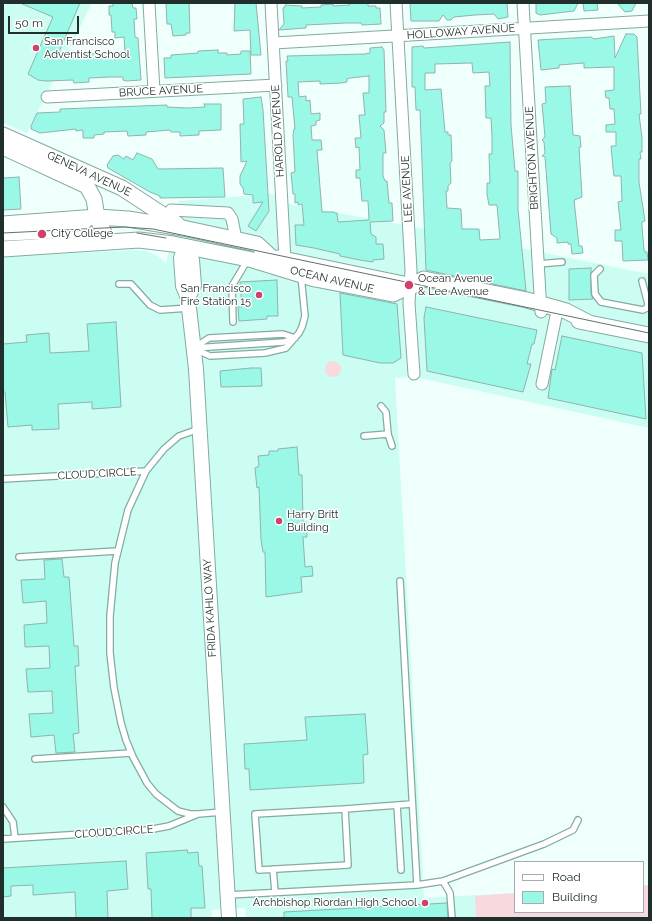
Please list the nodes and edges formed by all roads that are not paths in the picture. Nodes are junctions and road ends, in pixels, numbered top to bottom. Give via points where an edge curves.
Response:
1 (149, 3) edge
2 (271, 3) edge
3 (396, 3) edge
4 (523, 3) edge
5 (649, 21) edge
6 (524, 28) junction
7 (398, 36) junction
8 (274, 43) junction
9 (276, 85) junction
10 (154, 91) junction
11 (47, 97) dead end
12 (3, 136) edge
13 (3, 147) edge
14 (171, 210) dead end
15 (191, 211) junction
16 (97, 217) junction
17 (3, 224) edge
18 (3, 233) edge
19 (3, 238) edge
20 (184, 238) junction
21 (236, 239) junction
22 (108, 242) junction
23 (3, 249) edge
24 (278, 258) junction
25 (251, 259) junction
26 (562, 262) dead end
27 (538, 264) junction
28 (600, 269) dead end
29 (301, 274) junction
30 (642, 281) dead end
31 (119, 284) dead end
32 (410, 285) junction
33 (189, 303) junction
34 (540, 308) junction
35 (556, 316) junction
36 (233, 322) dead end
37 (589, 323) junction
38 (649, 335) edge
39 (295, 338) junction
40 (193, 348) junction
41 (414, 374) dead end
42 (542, 384) dead end
43 (381, 406) dead end
44 (199, 429) junction
45 (388, 434) junction
46 (364, 436) dead end
47 (392, 446) dead end
48 (146, 471) junction
49 (3, 479) edge
50 (117, 552) junction
51 (19, 557) dead end
52 (400, 581) dead end
53 (131, 753) junction
54 (35, 759) dead end
55 (412, 804) junction
56 (397, 805) junction
57 (3, 806) edge
58 (345, 808) junction
59 (222, 812) junction
60 (198, 814) junction
61 (578, 820) dead end
62 (15, 838) junction
63 (3, 839) edge
64 (273, 869) junction
65 (401, 870) dead end
66 (443, 881) junction
67 (417, 885) junction
68 (275, 892) junction
69 (227, 895) junction
70 (229, 918) edge
71 (452, 918) edge

1 - 10 street
2 - 8 street, HAROLD AVENUE
3 - 7 street, LEE AVENUE
4 - 6 street, BRIGHTON AVENUE
5 - 6 street, HOLLOWAY AVENUE
6 - 7 street, HOLLOWAY AVENUE
6 - 27 street, BRIGHTON AVENUE
7 - 8 street, HOLLOWAY AVENUE
7 - 32 street, LEE AVENUE
8 - 9 street, HAROLD AVENUE
9 - 10 street, BRUCE AVENUE
9 - 24 street, HAROLD AVENUE
10 - 11 street, BRUCE AVENUE
12 - 20 main road, GENEVA AVENUE via 122,188
13 - 16 main road, GENEVA AVENUE via 87,186 94,199
14 - 15 street
15 - 20 street
15 - 21 street via 228,213 232,219
16 - 17 main road, OCEAN AVENUE
16 - 18 lane via 84,228
16 - 20 main road, OCEAN AVENUE via 128,219
16 - 22 main road, GENEVA AVENUE
19 - 22 lane, OCEAN AVENUE via 85,234
20 - 21 main road, OCEAN AVENUE
20 - 22 main road, OCEAN AVENUE
20 - 25 main road, OCEAN AVENUE
20 - 33 street, FRIDA KAHLO WAY via 192,260 194,286
21 - 24 main road, OCEAN AVENUE via 256,244
22 - 23 main road, OCEAN AVENUE
24 - 25 main road, OCEAN AVENUE
24 - 32 main road, OCEAN AVENUE
25 - 29 main road, OCEAN AVENUE
25 - 36 lane via 232,286
26 - 27 lane
27 - 34 street, BRIGHTON AVENUE
28 - 30 lane via 594,275 595,294 601,302 643,310 647,308
29 - 32 main road, OCEAN AVENUE via 394,294
29 - 39 lane via 305,316
31 - 33 lane via 131,284 150,305 160,310
32 - 34 main road, OCEAN AVENUE
32 - 41 street, LEE AVENUE
33 - 40 street, FRIDA KAHLO WAY
34 - 35 main road, OCEAN AVENUE
34 - 37 main road, OCEAN AVENUE via 566,311
35 - 37 main road, OCEAN AVENUE
35 - 42 street
37 - 38 main road, OCEAN AVENUE
39 - 40 lane via 284,342
39 - 40 lane via 283,334 209,338
39 - 40 lane via 286,348 266,353 210,356
40 - 44 street, FRIDA KAHLO WAY
43 - 45 lane via 386,412
44 - 48 lane, CLOUD CIRCLE via 179,436
44 - 59 street, FRIDA KAHLO WAY
45 - 46 lane
45 - 47 lane
48 - 49 lane, CLOUD CIRCLE
48 - 50 lane via 128,510
50 - 51 lane
50 - 53 lane via 111,597 110,653 117,705
52 - 55 lane
53 - 54 lane
53 - 60 lane via 156,794 178,811
55 - 56 lane
55 - 67 lane
56 - 58 lane
56 - 65 lane
57 - 62 lane via 14,822
58 - 64 lane via 348,864
58 - 64 lane via 255,814 258,870
59 - 60 lane, CLOUD CIRCLE
59 - 69 street, FRIDA KAHLO WAY
60 - 62 lane, CLOUD CIRCLE via 169,826 148,830
61 - 66 lane via 573,830 544,844
62 - 63 lane, CLOUD CIRCLE
64 - 68 lane
66 - 67 lane
66 - 71 lane via 450,893
67 - 68 lane
68 - 69 lane
69 - 70 street, FRIDA KAHLO WAY

